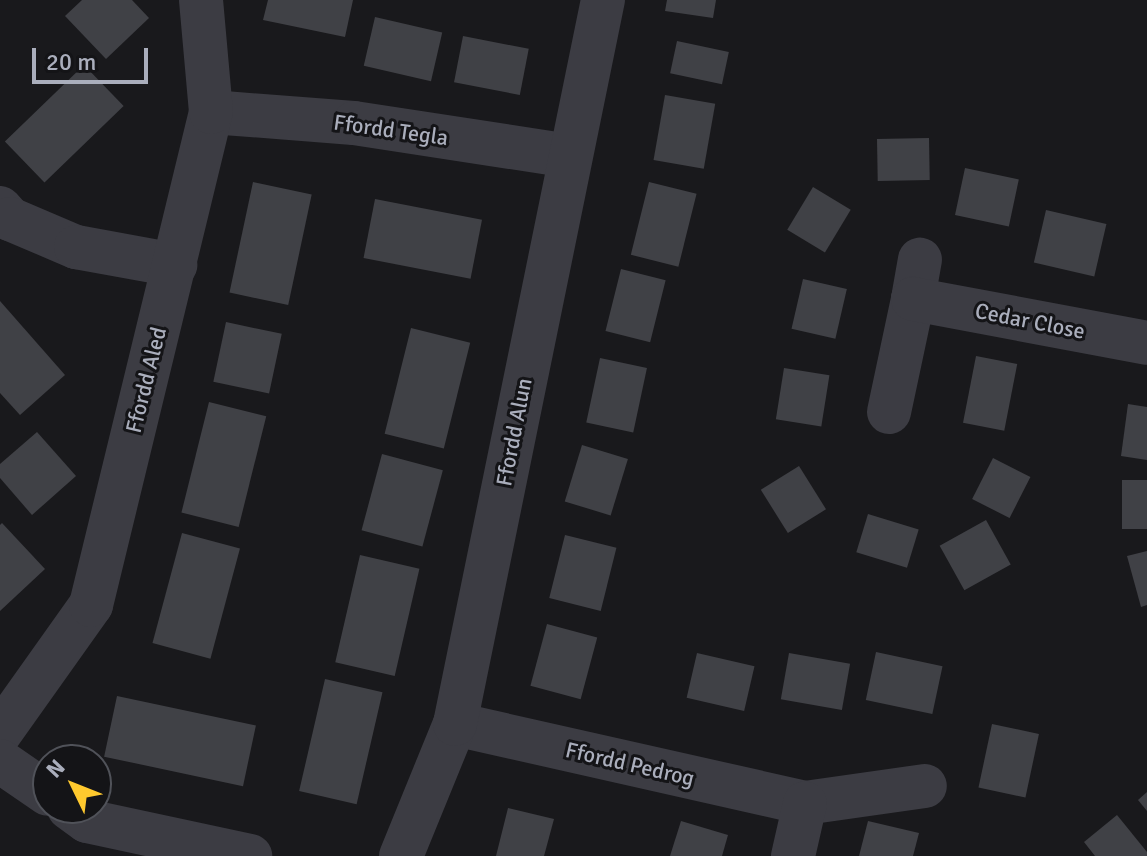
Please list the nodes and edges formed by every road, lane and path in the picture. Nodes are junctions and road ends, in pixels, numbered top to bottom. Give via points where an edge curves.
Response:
1 (201, 0) edge
2 (603, 0) edge
3 (211, 112) junction
4 (569, 156) junction
5 (0, 208) edge
6 (175, 265) junction
7 (1147, 343) edge
8 (889, 412) dead end
9 (455, 724) junction
10 (0, 733) edge
11 (0, 761) edge
12 (32, 783) edge
13 (925, 786) dead end
14 (805, 803) junction
15 (101, 824) edge
16 (250, 856) edge
17 (401, 856) edge
18 (793, 856) edge

1 - 3 street, Ffordd Aled
2 - 4 street, Ffordd Alun
3 - 4 street, Ffordd Tegla via 354,123
3 - 6 street, Ffordd Aled
4 - 9 street, Ffordd Alun
5 - 6 street via 10,219 76,247
6 - 10 street, Ffordd Aled via 91,605
7 - 8 street, Cedar Close via 917,279
9 - 14 street, Ffordd Pedrog
9 - 17 street, Ffordd Alun
11 - 12 street
13 - 14 street, Ffordd Pedrog
14 - 18 street
15 - 16 street

